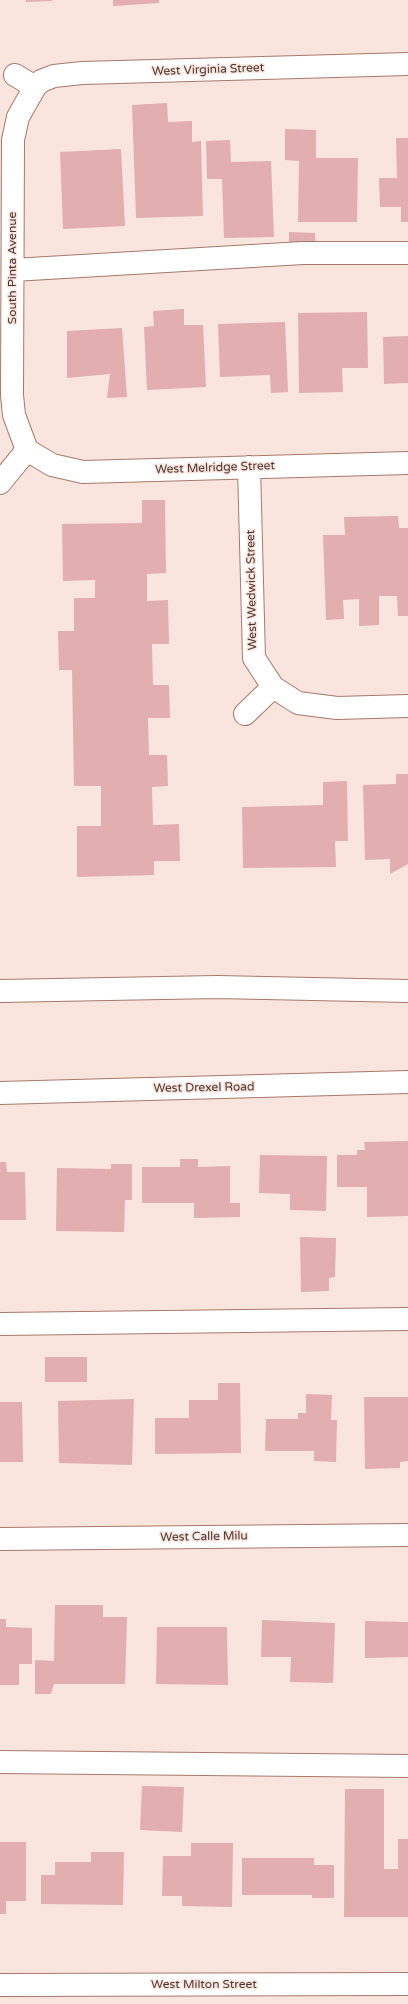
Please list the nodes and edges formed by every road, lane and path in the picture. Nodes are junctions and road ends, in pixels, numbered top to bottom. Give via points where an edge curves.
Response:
1 (408, 64) edge
2 (15, 75) dead end
3 (35, 87) junction
4 (408, 253) edge
5 (13, 270) junction
6 (27, 450) junction
7 (408, 463) edge
8 (249, 467) junction
9 (2, 479) edge
10 (274, 687) junction
11 (408, 706) edge
12 (245, 714) dead end
13 (0, 991) edge
14 (408, 991) edge
15 (408, 1082) edge
16 (0, 1093) edge
17 (408, 1319) edge
18 (0, 1324) edge
19 (408, 1535) edge
20 (0, 1539) edge
21 (0, 1762) edge
22 (408, 1766) edge
23 (408, 1984) edge
24 (0, 1985) edge

1 - 3 street, West Virginia Street via 82,73 54,76 41,81
2 - 3 street
3 - 5 street, South Pinta Avenue via 18,117 13,140
4 - 5 street via 303,253
5 - 6 street, South Pinta Avenue via 12,395 14,415
6 - 8 street, West Melridge Street via 52,465 83,472
6 - 9 street
7 - 8 street, West Melridge Street
8 - 10 street, West Wedwick Street via 254,658
10 - 11 street, West Wedwick Street via 298,703 337,708
10 - 12 street
13 - 14 street via 217,987
15 - 16 street, West Drexel Road
17 - 18 street
19 - 20 street, West Calle Milu
21 - 22 street
23 - 24 street, West Milton Street

